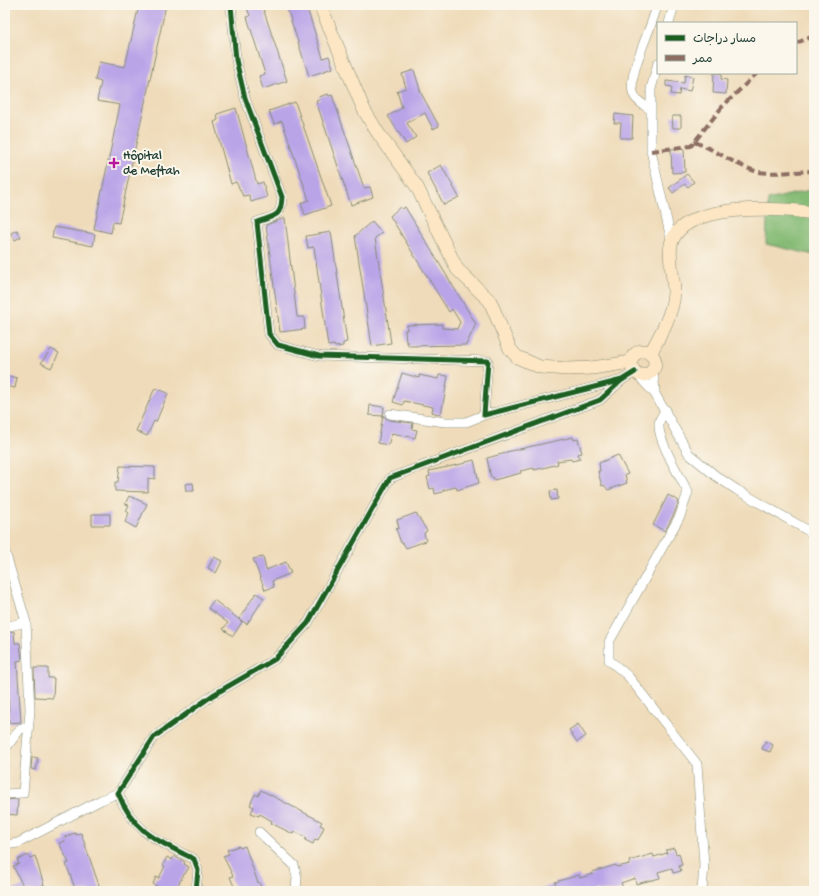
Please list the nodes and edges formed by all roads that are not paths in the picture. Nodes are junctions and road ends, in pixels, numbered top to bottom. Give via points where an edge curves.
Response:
1 (230, 5) edge
2 (320, 5) edge
3 (657, 5) edge
4 (674, 5) edge
5 (669, 22) edge
6 (657, 67) edge
7 (651, 110) junction
8 (814, 213) edge
9 (672, 242) junction
10 (650, 354) junction
11 (653, 368) junction
12 (634, 369) junction
13 (622, 380) junction
14 (655, 394) junction
15 (666, 410) junction
16 (390, 414) dead end
17 (484, 415) junction
18 (814, 534) edge
19 (5, 552) edge
20 (26, 622) junction
21 (5, 627) edge
22 (28, 728) junction
23 (5, 749) edge
24 (118, 793) junction
25 (5, 794) edge
26 (259, 832) dead end
27 (5, 845) edge
28 (196, 891) edge
29 (296, 891) edge
30 (702, 891) edge

1 - 17 street via 236,60 245,98 282,197 282,210 279,214 257,222 269,334 278,345 319,356 488,361
2 - 12 main road via 364,110 417,187 457,269 490,302 510,349 517,357 540,367
3 - 7 street via 632,85 636,99
4 - 5 street
6 - 7 street via 651,89
7 - 9 street via 651,151
8 - 9 main road via 761,210 706,215 684,226
9 - 10 main road via 670,253 673,301
10 - 11 main road via 654,361
10 - 12 main road via 640,352 634,356
11 - 12 main road via 645,375
11 - 14 street
12 - 13 street
12 - 14 street
13 - 17 street
13 - 24 street via 600,400 390,478 308,623 275,659 213,695 154,737
14 - 15 street
15 - 18 street via 689,454 737,490
15 - 30 street via 660,418 659,430 665,448 688,492 680,516 609,642 609,660 628,676 698,764 704,865
16 - 17 street via 445,422 466,422
19 - 20 street
20 - 21 street
20 - 22 street via 30,702
22 - 23 street via 21,728
22 - 25 street via 23,793
24 - 27 street via 18,843
24 - 28 street via 124,808 137,826 154,839 194,859 198,870
26 - 29 street via 294,865 297,877

